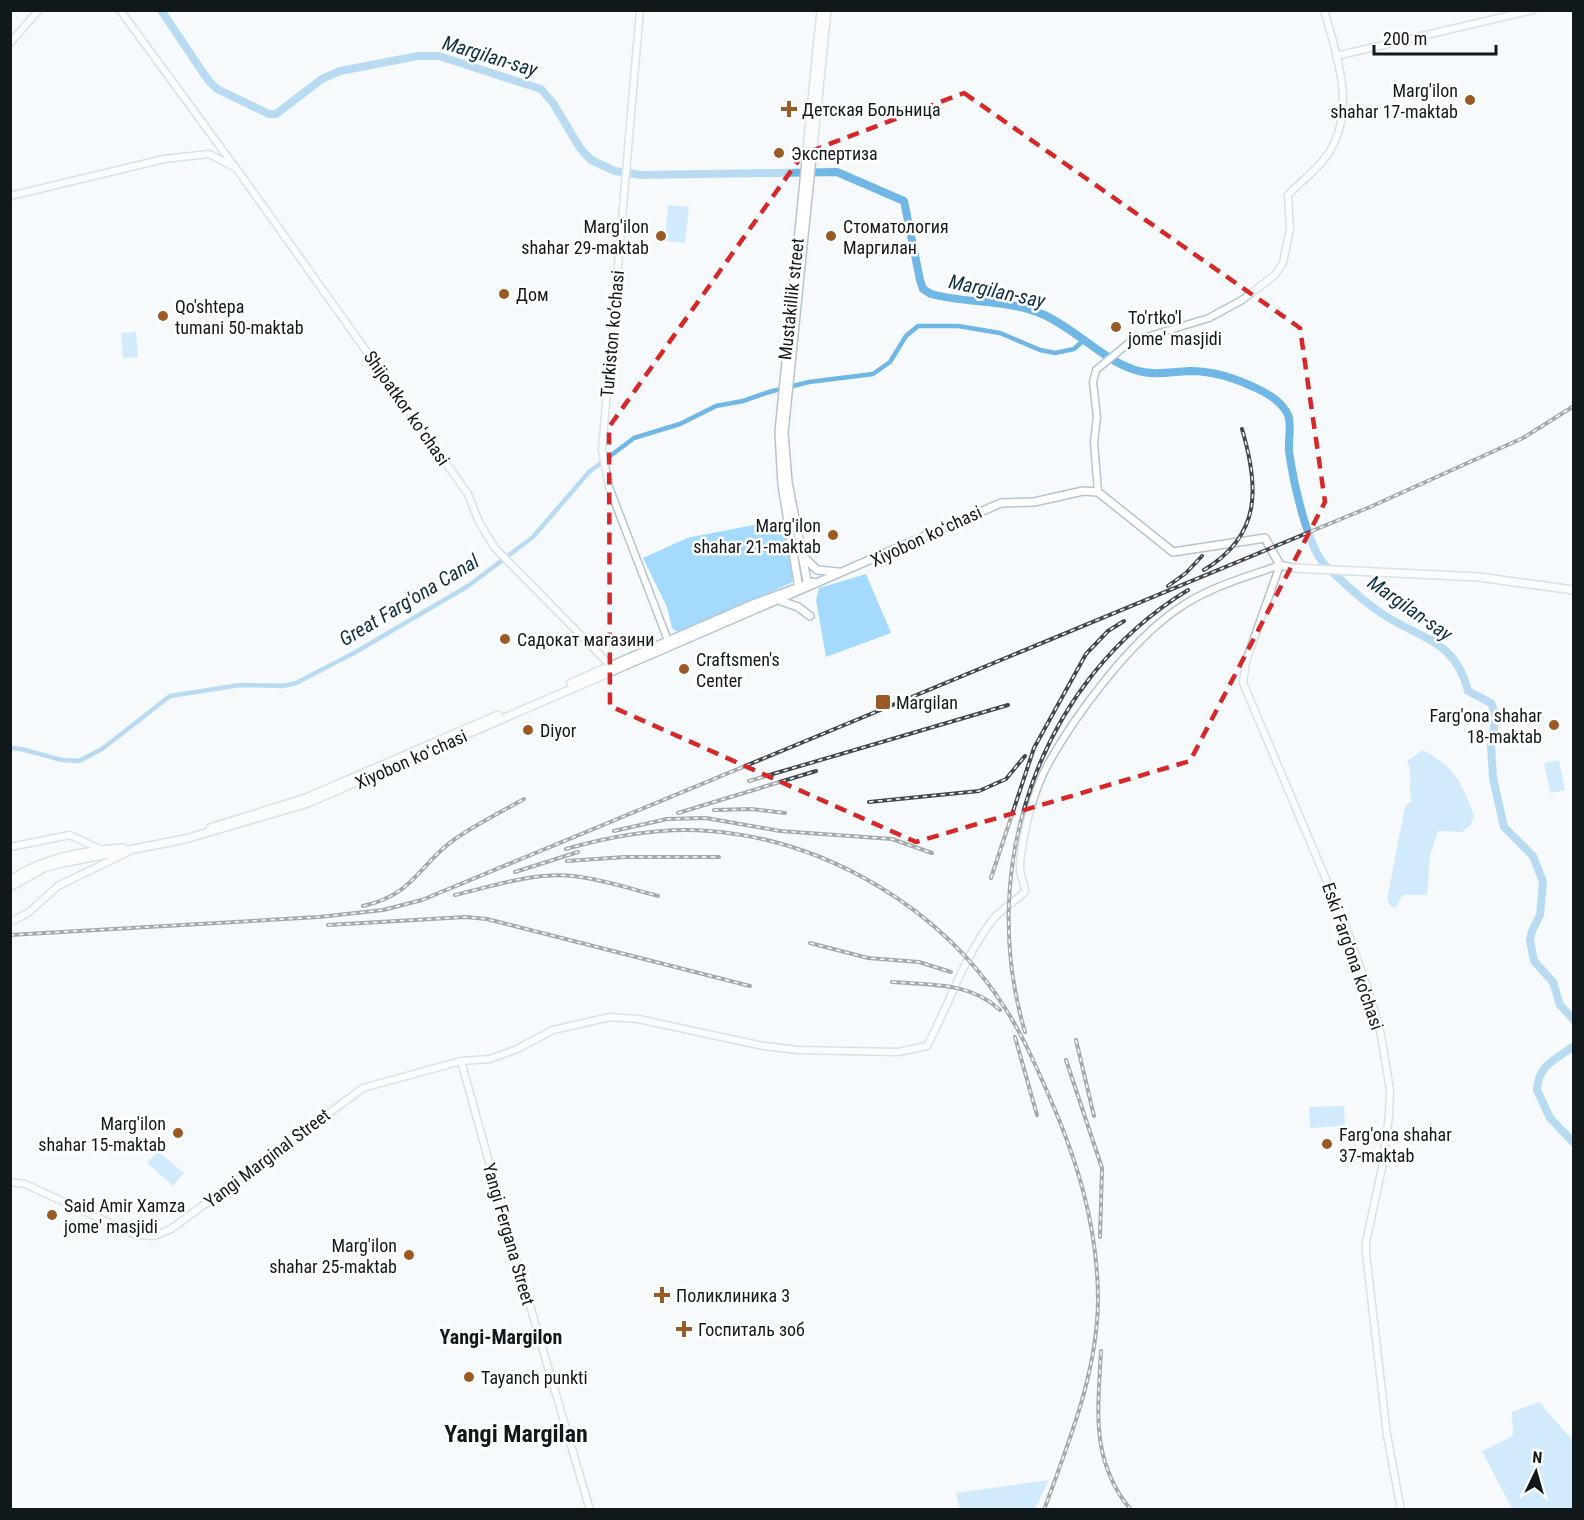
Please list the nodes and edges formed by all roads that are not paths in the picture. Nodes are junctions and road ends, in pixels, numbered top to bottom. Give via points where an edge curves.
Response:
1 (39, 10) edge
2 (120, 10) edge
3 (640, 10) edge
4 (821, 10) edge
5 (828, 10) edge
6 (1324, 10) edge
7 (1533, 10) edge
8 (10, 43) edge
9 (1336, 56) junction
10 (224, 152) junction
11 (206, 155) junction
12 (808, 167) junction
13 (236, 168) junction
14 (10, 196) edge
15 (784, 403) junction
16 (1098, 492) junction
17 (797, 521) junction
18 (788, 523) junction
19 (801, 554) junction
20 (1280, 565) junction
21 (847, 571) junction
22 (808, 586) junction
23 (799, 589) junction
24 (1574, 590) edge
25 (778, 600) junction
26 (810, 616) dead end
27 (669, 644) junction
28 (610, 665) junction
29 (377, 772) junction
30 (76, 836) junction
31 (10, 847) edge
32 (102, 850) junction
33 (130, 851) junction
34 (78, 853) junction
35 (89, 857) junction
36 (95, 871) junction
37 (10, 880) edge
38 (10, 887) edge
39 (10, 922) edge
40 (461, 1061) junction
41 (10, 1182) edge
42 (590, 1509) edge
43 (1401, 1509) edge

1 - 8 street
2 - 10 street
3 - 27 street, Turkiston ko’chasi via 602,450 603,468
4 - 12 main road, Mustakillik street
5 - 12 main road
6 - 9 street
7 - 9 street
9 - 16 street via 1343,85 1342,115 1331,150 1288,195 1290,229 1283,263 1275,275 1209,318 1142,336 1096,370 1093,382
10 - 11 street
10 - 13 street
11 - 13 street, Shijoatkor koʻchasi
11 - 14 street via 164,159
12 - 15 main road, Mustakillik street
13 - 28 street, Shijoatkor koʻchasi via 468,494 483,530 501,554
15 - 17 main road, Mustakillik street via 788,482
15 - 18 main road, Mustakillik street via 778,443
16 - 20 main road via 1173,552 1265,538
16 - 21 main road, Xiyobon koʻchasi via 1001,503
17 - 18 main road
17 - 19 main road, Mustakillik street
18 - 23 main road, Mustakillik street
19 - 21 main road via 826,573
19 - 22 main road, Mustakillik street
20 - 24 main road via 1479,577
20 - 40 street, Yangi Marginal Street via 1210,590 1174,611 1140,641 1086,707 1048,764 1036,792 1019,866 1025,891 992,921 976,945 927,1046 898,1052 798,1050 610,1017 553,1030 490,1059
20 - 43 street, Eski Farg'ona ko'chasi via 1246,661 1244,683 1345,924 1371,998 1386,1061 1389,1116 1366,1253 1387,1435
21 - 22 main road, Xiyobon koʻchasi
22 - 23 main road, Xiyobon koʻchasi
23 - 25 main road, Xiyobon koʻchasi
23 - 27 main road, Xiyobon koʻchasi
25 - 26 main road
25 - 27 main road, Xiyobon koʻchasi
27 - 28 main road, Xiyobon koʻchasi
27 - 29 main road, Xiyobon koʻchasi
28 - 29 main road, Xiyobon koʻchasi
29 - 32 main road, Xiyobon koʻchasi via 236,821 132,847
29 - 33 main road, Xiyobon koʻchasi via 308,803 238,826
30 - 31 street
30 - 32 street
30 - 34 street via 82,843
32 - 34 main road, Xiyobon koʻchasi
33 - 35 main road, Xiyobon koʻchasi
33 - 36 street
34 - 37 main road, Xiyobon koʻchasi via 47,861
35 - 36 street via 97,863
35 - 38 main road, Xiyobon koʻchasi via 46,867
36 - 39 street via 58,886 28,914
40 - 41 street, Yangi Marginal Street via 351,1094 160,1235 131,1233 25,1184
40 - 42 street, Yangi Fergana Street

